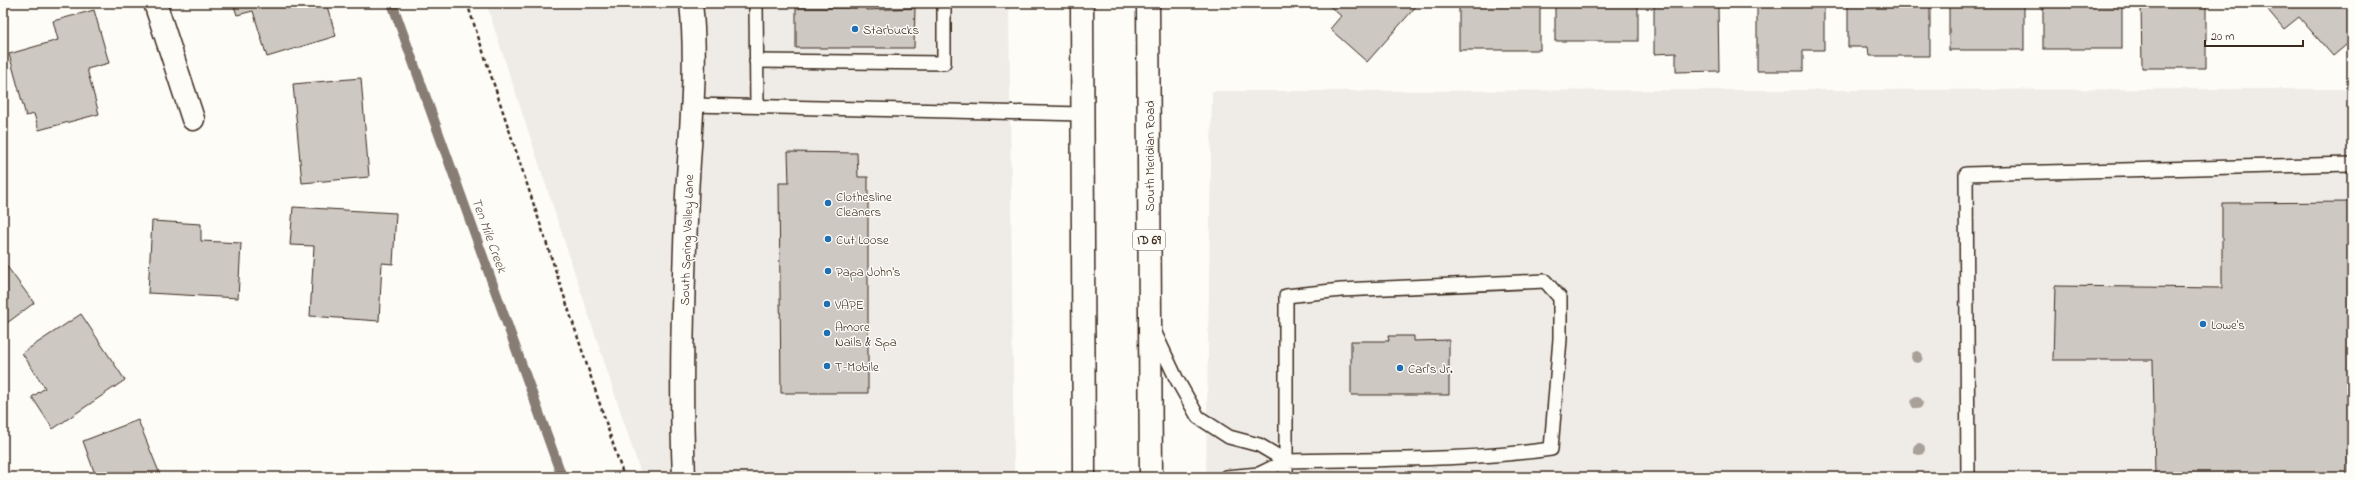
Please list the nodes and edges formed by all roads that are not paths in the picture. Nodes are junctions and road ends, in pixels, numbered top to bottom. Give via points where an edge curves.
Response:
1 (155, 3) edge
2 (691, 3) edge
3 (756, 3) edge
4 (944, 3) edge
5 (1082, 3) edge
6 (1148, 3) edge
7 (756, 61) junction
8 (692, 105) junction
9 (757, 106) junction
10 (1082, 114) junction
11 (193, 119) dead end
12 (2352, 164) edge
13 (1150, 322) junction
14 (1286, 461) junction
15 (684, 477) edge
16 (1084, 477) edge
17 (1150, 477) edge
18 (1226, 477) edge
19 (1286, 477) edge
20 (1968, 477) edge

1 - 11 main road
2 - 8 main road, South Spring Valley Lane
3 - 7 lane
4 - 7 lane via 944,63
5 - 10 main road
6 - 13 main road, South Meridian Road / ID 69
7 - 9 lane
8 - 9 lane
8 - 15 main road, South Spring Valley Lane via 681,380
9 - 10 lane
10 - 16 main road
12 - 20 lane via 1966,174
13 - 14 lane via 1176,378 1198,417 1229,437 1259,446
13 - 17 main road, South Meridian Road / ID 69
14 - 14 lane via 1286,296 1341,290 1545,281 1560,298 1560,339 1551,449 1451,457
14 - 18 lane via 1259,474
14 - 19 lane

